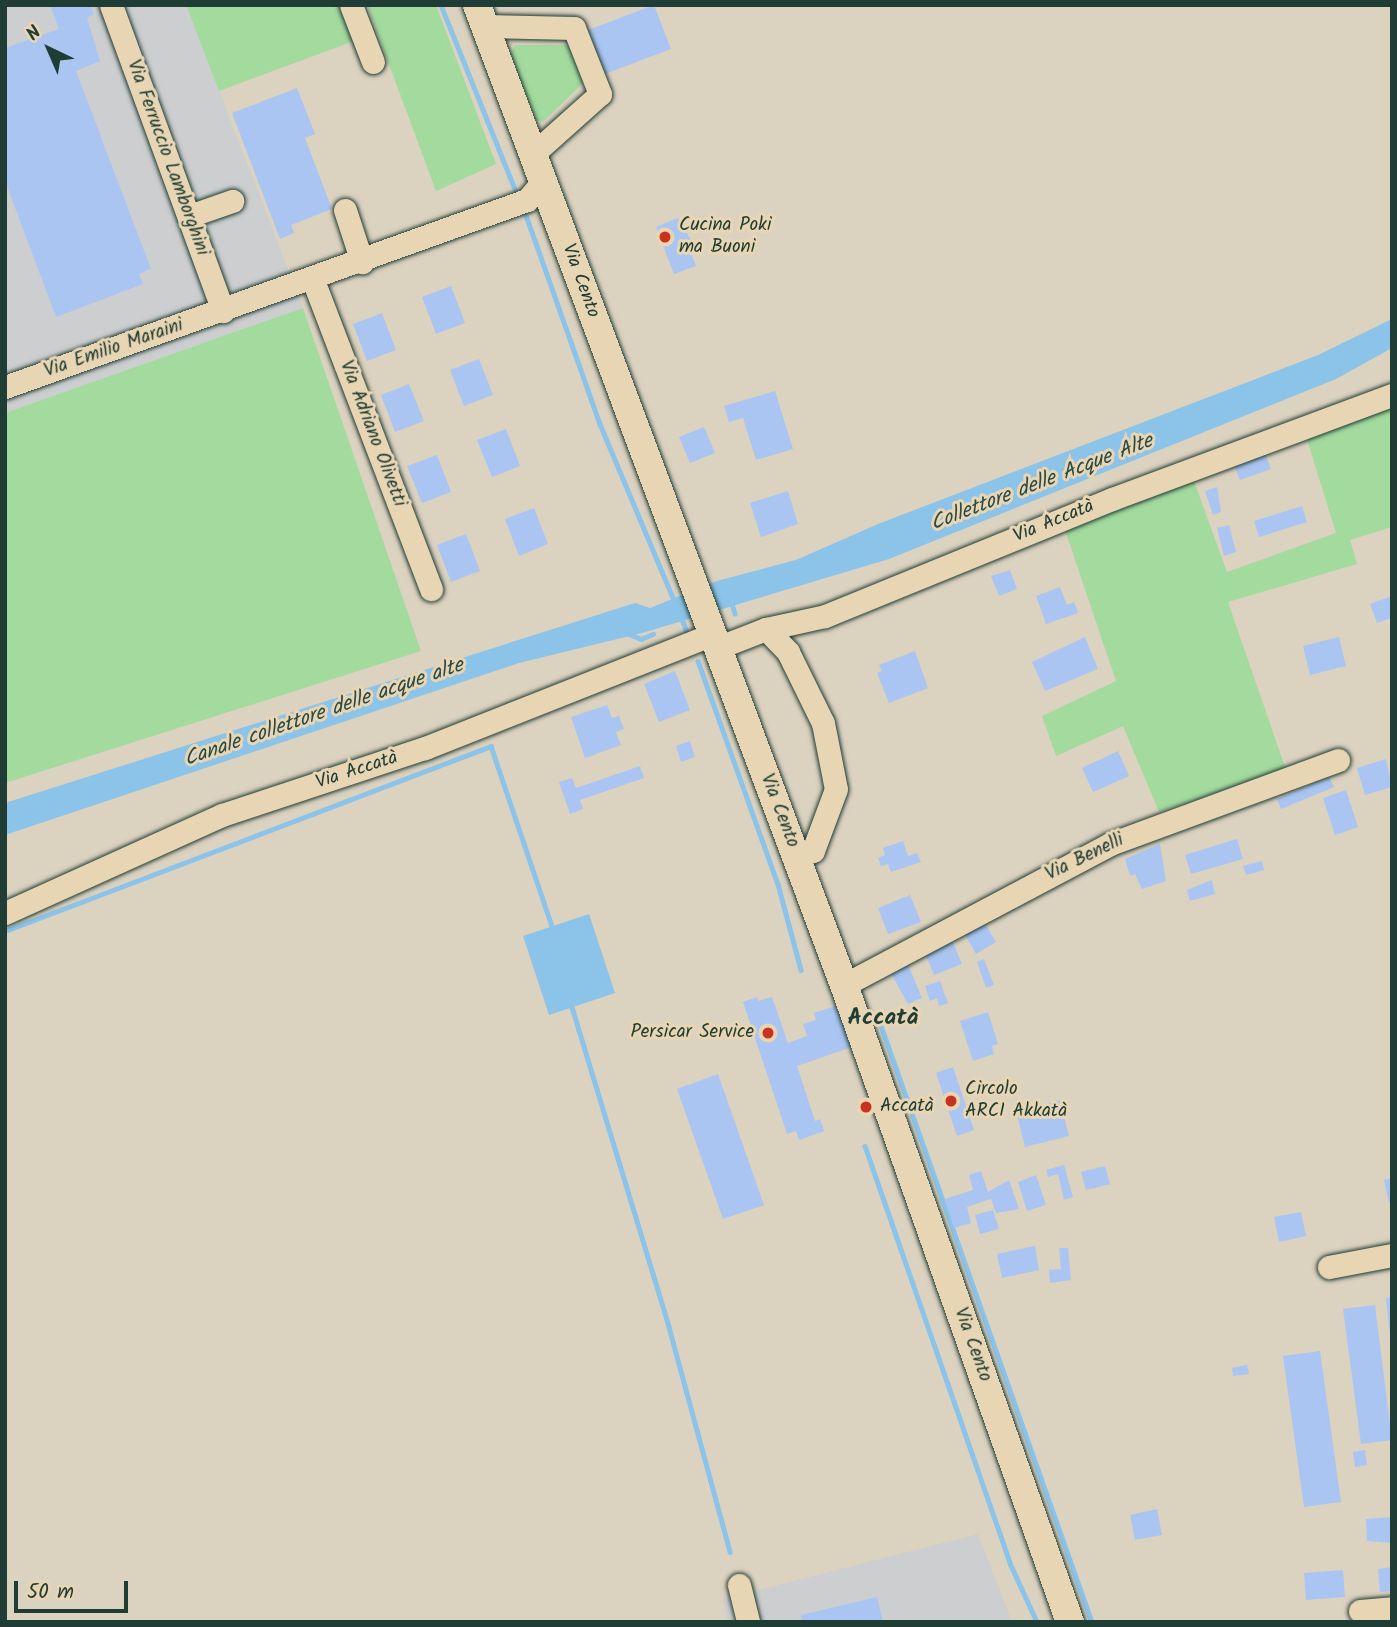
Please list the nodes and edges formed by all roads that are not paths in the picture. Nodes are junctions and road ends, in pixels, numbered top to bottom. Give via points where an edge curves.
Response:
1 (111, 5) edge
2 (351, 5) edge
3 (481, 15) edge
4 (373, 62) dead end
5 (533, 154) junction
6 (543, 181) junction
7 (232, 201) dead end
8 (345, 210) dead end
9 (189, 216) junction
10 (362, 262) junction
11 (313, 280) junction
12 (223, 311) junction
13 (5, 387) edge
14 (1392, 396) edge
15 (431, 589) dead end
16 (766, 629) junction
17 (711, 636) junction
18 (1338, 760) dead end
19 (796, 857) junction
20 (5, 913) edge
21 (844, 985) junction
22 (1392, 1255) edge
23 (1329, 1267) dead end
24 (739, 1585) dead end
25 (1392, 1608) edge
26 (1360, 1611) dead end
27 (748, 1622) edge
28 (1070, 1622) edge

1 - 9 street, Via Ferruccio Lamborghini
2 - 4 street
3 - 5 main road, Via Cento
3 - 5 street via 574,28 600,94
5 - 6 main road, Via Cento
6 - 10 street, Via Emilio Maraini via 527,200
6 - 17 main road, Via Cento
7 - 9 street
8 - 10 street
9 - 12 street, Via Ferruccio Lamborghini
10 - 11 street, Via Emilio Maraini
11 - 12 street, Via Emilio Maraini
11 - 15 street, Via Adriano Olivetti
12 - 13 street, Via Emilio Maraini
14 - 16 street, Via Accatà via 1112,499 825,616
16 - 17 street, Via Accatà
16 - 19 street via 788,652 823,723 836,789 813,851
17 - 19 main road, Via Cento
17 - 20 street, Via Accatà via 425,748 222,815
18 - 21 street, Via Benelli via 1110,844
19 - 21 main road, Via Cento
21 - 28 main road, Via Cento
22 - 23 street
24 - 27 street
25 - 26 street

